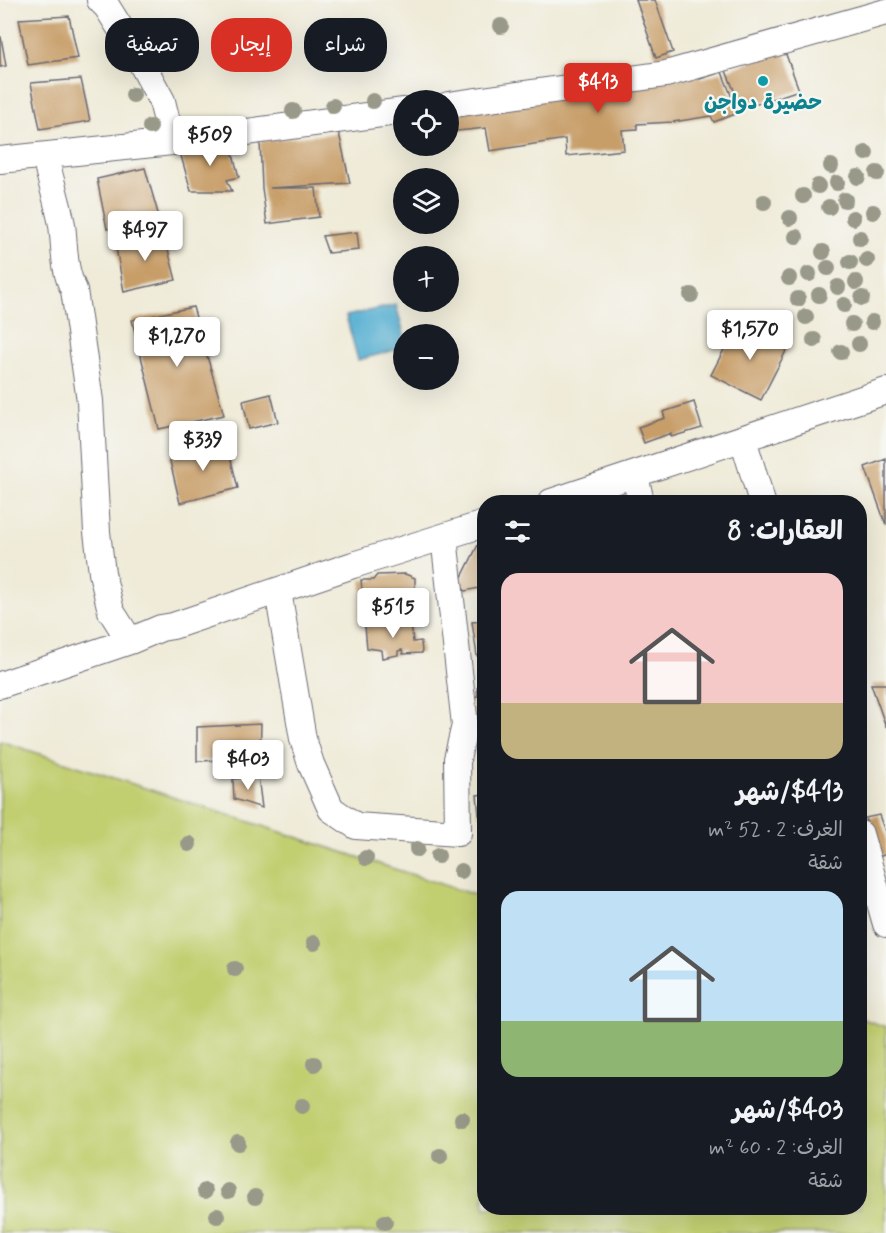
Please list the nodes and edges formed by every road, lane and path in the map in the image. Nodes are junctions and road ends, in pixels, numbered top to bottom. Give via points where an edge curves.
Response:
1 (100, 0) edge
2 (886, 12) edge
3 (459, 103) edge
4 (393, 112) edge
5 (172, 142) junction
6 (45, 156) junction
7 (0, 160) edge
8 (886, 391) edge
9 (743, 439) junction
10 (635, 476) junction
11 (574, 495) edge
12 (639, 495) edge
13 (760, 495) edge
14 (477, 526) edge
15 (444, 537) junction
16 (278, 591) junction
17 (130, 641) junction
18 (0, 685) edge
19 (867, 858) edge
20 (886, 924) edge

1 - 5 street via 162,101
2 - 3 street via 666,74
4 - 5 street
5 - 6 street
6 - 7 street
6 - 17 street via 62,225 64,260 74,290 90,401 102,573 111,611
8 - 9 street
9 - 10 street
9 - 13 street
10 - 11 street
10 - 12 street
14 - 15 street
15 - 16 street
15 - 16 street via 465,725 457,759 458,833 356,826 331,809 303,739
16 - 17 street
17 - 18 street
19 - 20 street

